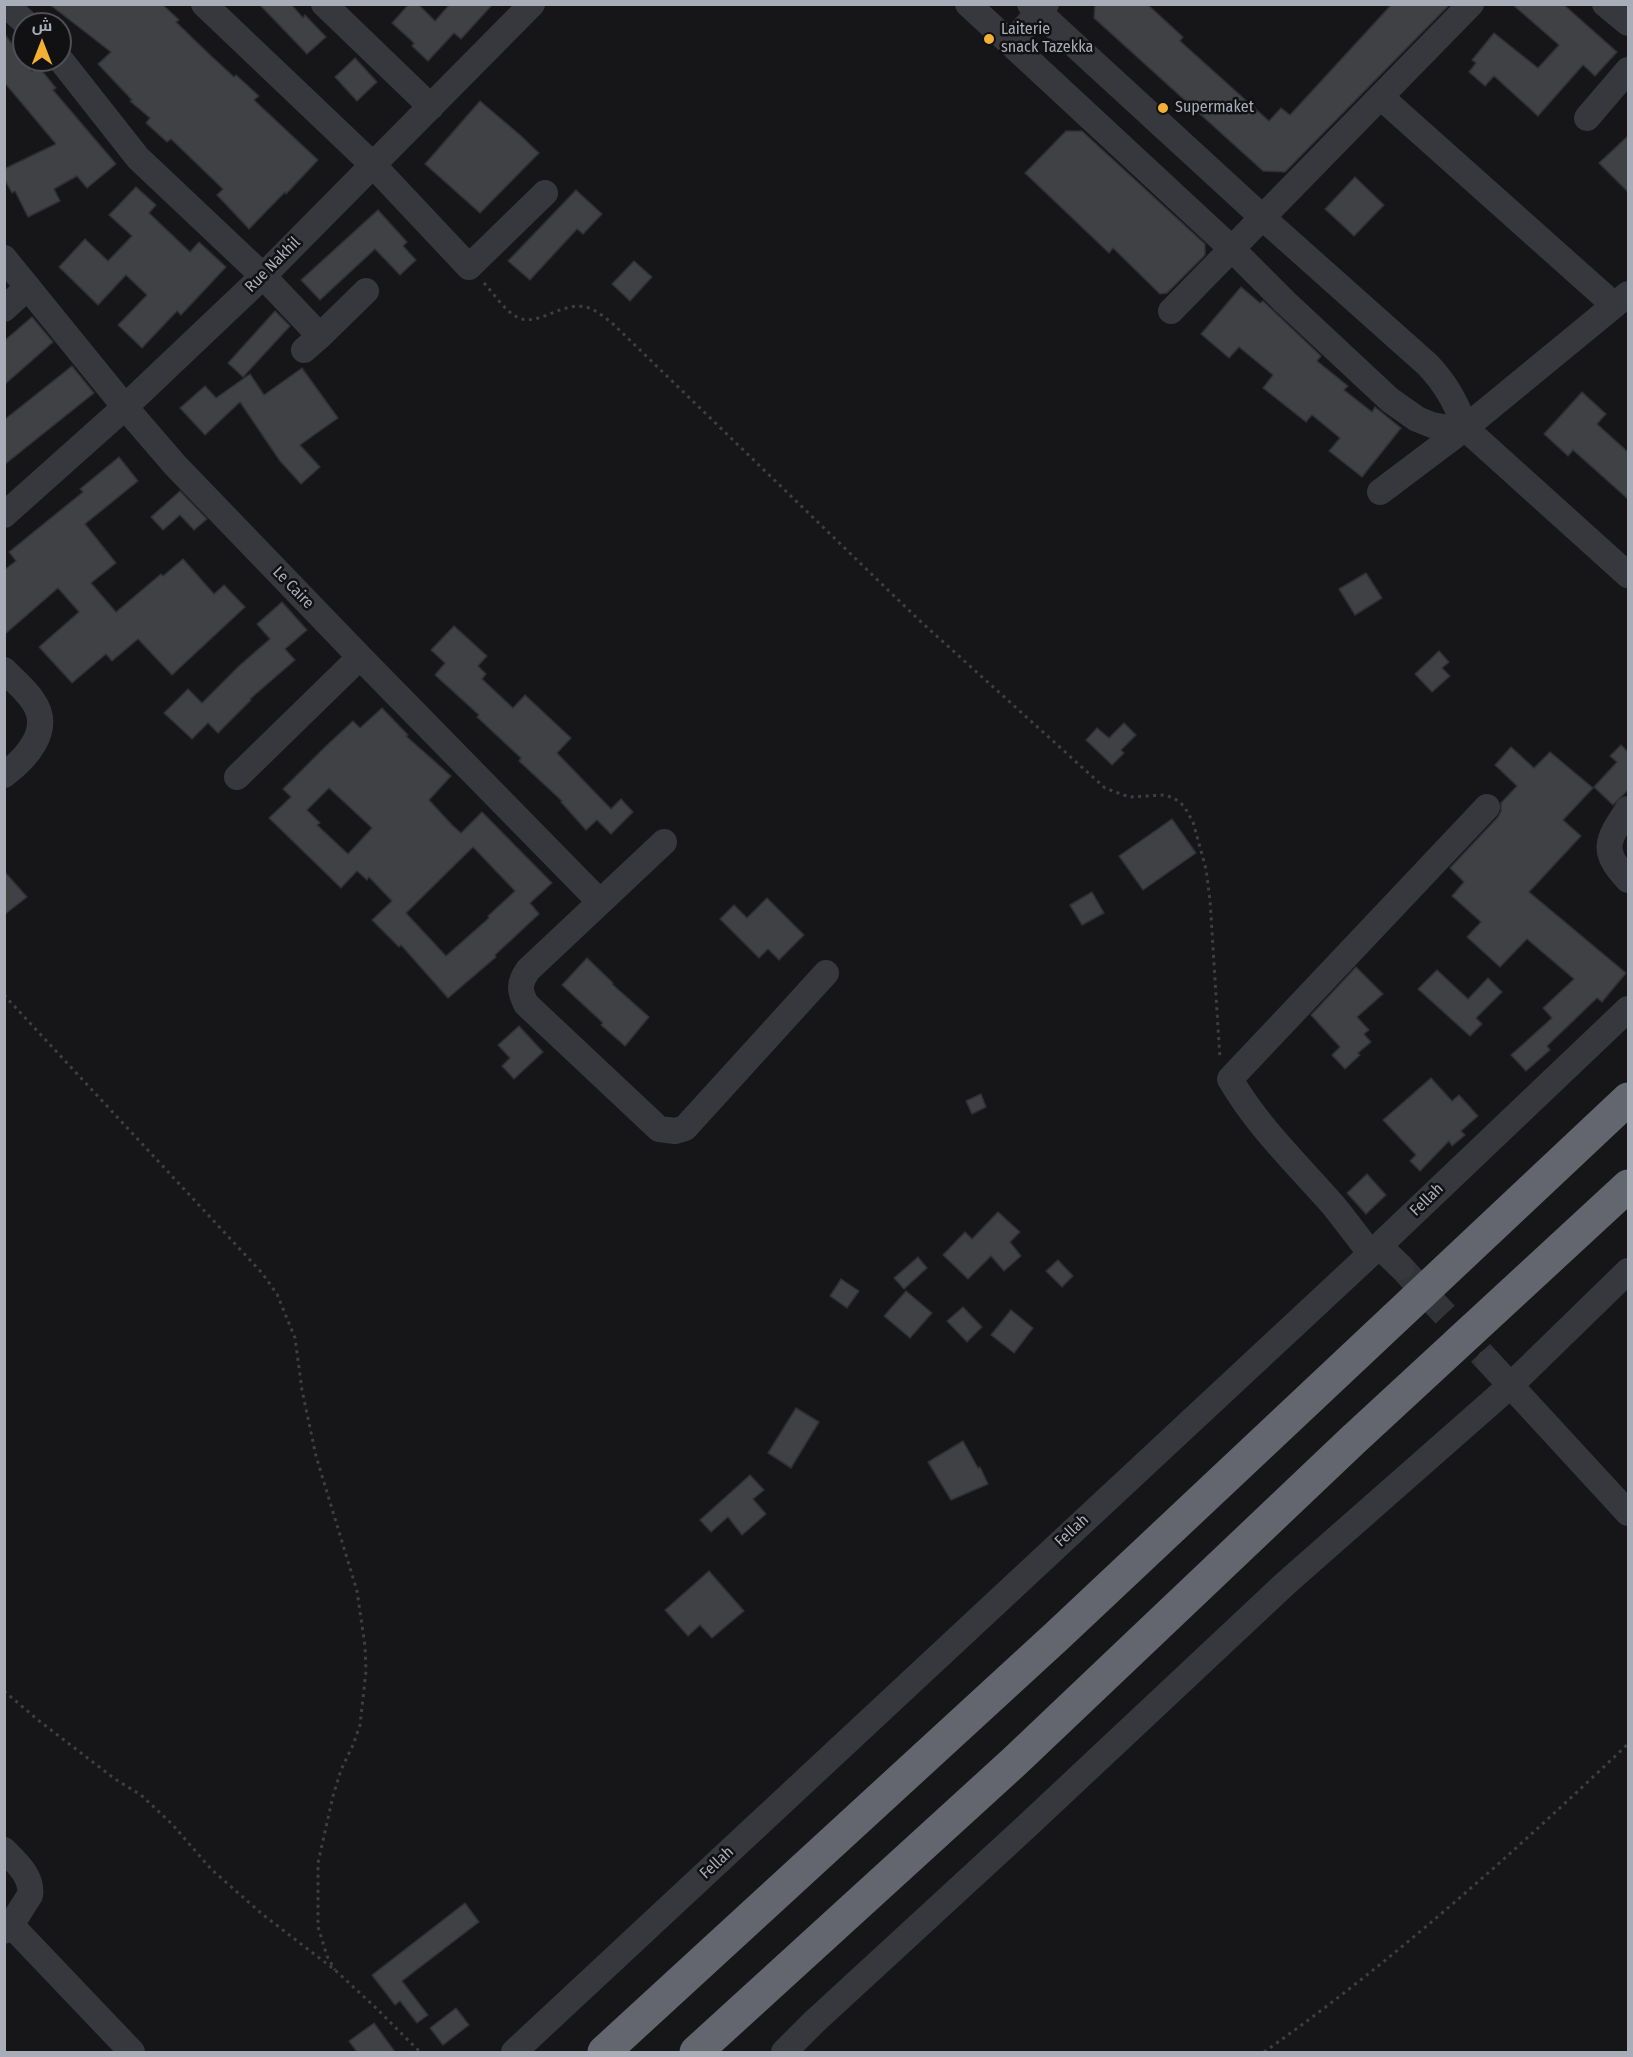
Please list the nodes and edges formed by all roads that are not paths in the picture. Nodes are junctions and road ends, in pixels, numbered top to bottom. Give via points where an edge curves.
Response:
1 (204, 4) edge
2 (324, 4) edge
3 (968, 4) edge
4 (1471, 4) edge
5 (1605, 4) edge
6 (529, 6) edge
7 (1038, 7) edge
8 (1629, 23) edge
9 (1011, 43) junction
10 (1629, 70) edge
11 (70, 72) edge
12 (1382, 98) junction
13 (431, 107) junction
14 (1587, 118) dead end
15 (373, 165) junction
16 (545, 193) dead end
17 (1263, 218) junction
18 (1232, 249) junction
19 (4, 258) edge
20 (263, 276) junction
21 (28, 287) junction
22 (366, 291) dead end
23 (1622, 300) edge
24 (4, 309) edge
25 (1171, 311) dead end
26 (125, 407) junction
27 (1465, 428) junction
28 (1380, 492) dead end
29 (4, 515) edge
30 (1629, 575) edge
31 (360, 657) junction
32 (4, 670) edge
33 (4, 775) edge
34 (237, 777) dead end
35 (1487, 807) dead end
36 (1629, 809) edge
37 (664, 842) dead end
38 (1629, 879) edge
39 (600, 902) junction
40 (826, 973) dead end
41 (1629, 1009) edge
42 (1629, 1099) edge
43 (1629, 1186) edge
44 (1375, 1250) junction
45 (1401, 1267) tunnel mouth
46 (1629, 1271) edge
47 (1489, 1362) tunnel mouth
48 (1511, 1385) junction
49 (1629, 1513) edge
50 (4, 1850) edge
51 (8, 1928) edge
52 (132, 2052) edge
53 (514, 2052) edge
54 (604, 2052) edge
55 (696, 2052) edge
56 (784, 2052) edge

1 - 15 street
2 - 13 street
3 - 9 street
4 - 12 street
5 - 8 street
6 - 13 street, Rue Nakhil
7 - 9 street
7 - 17 street
9 - 18 street
10 - 14 street
11 - 20 street via 138,158
12 - 17 street
12 - 23 street
13 - 15 street, Rue Nakhil
15 - 16 street via 470,267
15 - 20 street, Rue Nakhil
17 - 18 street
17 - 27 street via 1438,376 1455,400
18 - 25 street
18 - 27 street via 1403,410 1432,424
19 - 21 street, Le Caire
20 - 22 street via 312,343
20 - 26 street, Rue Nakhil
21 - 24 street
21 - 26 street, Le Caire
23 - 27 street
26 - 29 street, Rue Nakhil
26 - 31 street, Le Caire via 175,465
27 - 28 street
27 - 30 street
31 - 34 street
31 - 39 street, Le Caire
32 - 33 street via 34,702 41,730 35,743
35 - 44 street via 1230,1079 1259,1122
36 - 38 street via 1612,835 1610,856
37 - 39 street
39 - 40 street via 528,970 520,985 521,994 526,1004 659,1129 686,1128
41 - 44 street, Fellah
42 - 54 highway via 1057,1636
43 - 55 highway via 1353,1440 1015,1761
44 - 45 street
44 - 53 street, Fellah
46 - 48 street
47 - 48 street
48 - 49 street
48 - 56 street via 1286,1583
50 - 51 street via 28,1878 31,1890
51 - 52 street

